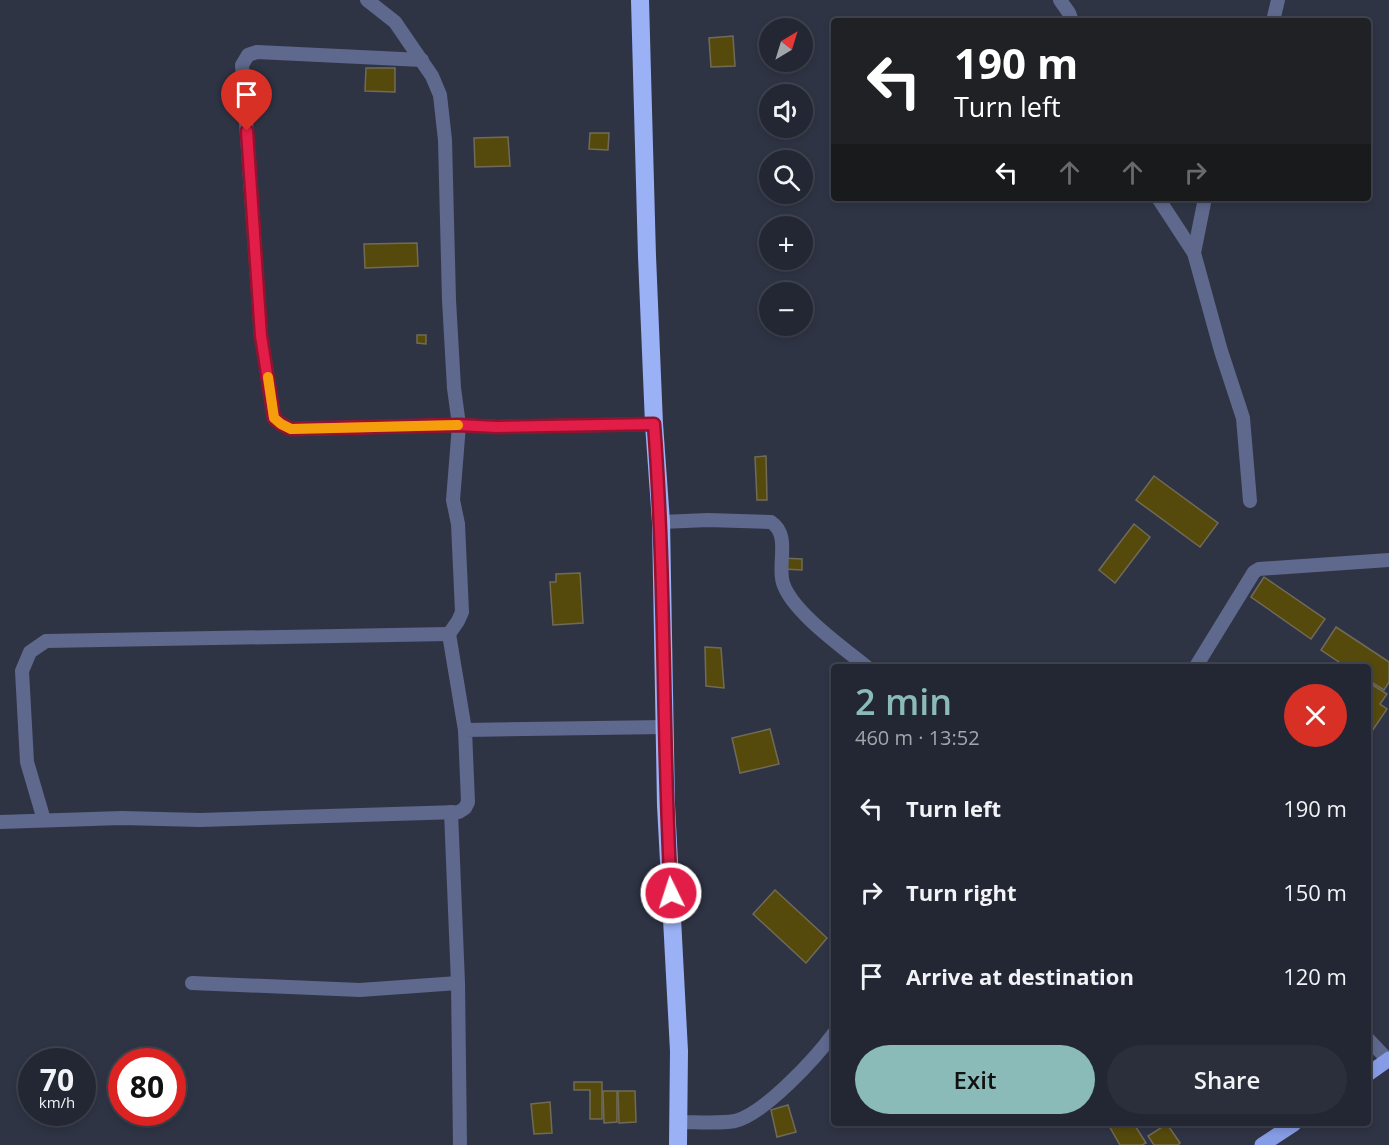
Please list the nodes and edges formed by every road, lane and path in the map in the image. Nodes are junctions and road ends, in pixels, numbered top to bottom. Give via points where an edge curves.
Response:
1 (367, 0) edge
2 (640, 0) edge
3 (1060, 0) edge
4 (1278, 0) edge
5 (1071, 18) edge
6 (1274, 18) edge
7 (422, 60) junction
8 (1160, 201) edge
9 (1204, 201) edge
10 (1194, 253) junction
11 (654, 424) junction
12 (459, 425) junction
13 (1250, 501) dead end
14 (661, 522) junction
15 (1389, 560) edge
16 (449, 634) junction
17 (863, 664) edge
18 (1197, 664) edge
19 (664, 727) junction
20 (465, 730) junction
21 (451, 812) junction
22 (44, 820) junction
23 (0, 822) edge
24 (192, 983) dead end
25 (458, 983) junction
26 (831, 1037) edge
27 (1371, 1043) edge
28 (1388, 1060) edge
29 (1371, 1072) edge
30 (679, 1122) junction
31 (1291, 1126) edge
32 (460, 1145) edge
33 (678, 1145) edge
34 (1262, 1145) edge

1 - 7 street via 395,22
2 - 11 highway
3 - 5 street
4 - 6 street
7 - 12 street via 440,95 445,140 449,300
7 - 12 street via 257,52 248,55 242,65 261,336 274,418 291,429
8 - 10 street
9 - 10 street
10 - 13 street via 1243,418
11 - 12 street
11 - 14 highway
12 - 16 street via 453,500 458,524 462,612
14 - 17 street via 771,522 781,534 782,582 789,597
14 - 19 highway
15 - 18 street via 1259,569
16 - 20 street
16 - 22 street via 46,641 30,652 22,671 27,762
19 - 20 street
19 - 30 highway
20 - 21 street via 468,802 459,812
21 - 22 street via 200,820
21 - 25 street
22 - 23 street
24 - 25 street via 360,990
25 - 32 street
26 - 30 street via 803,1070 747,1117
27 - 28 street
28 - 29 main road
30 - 33 highway
31 - 34 main road

